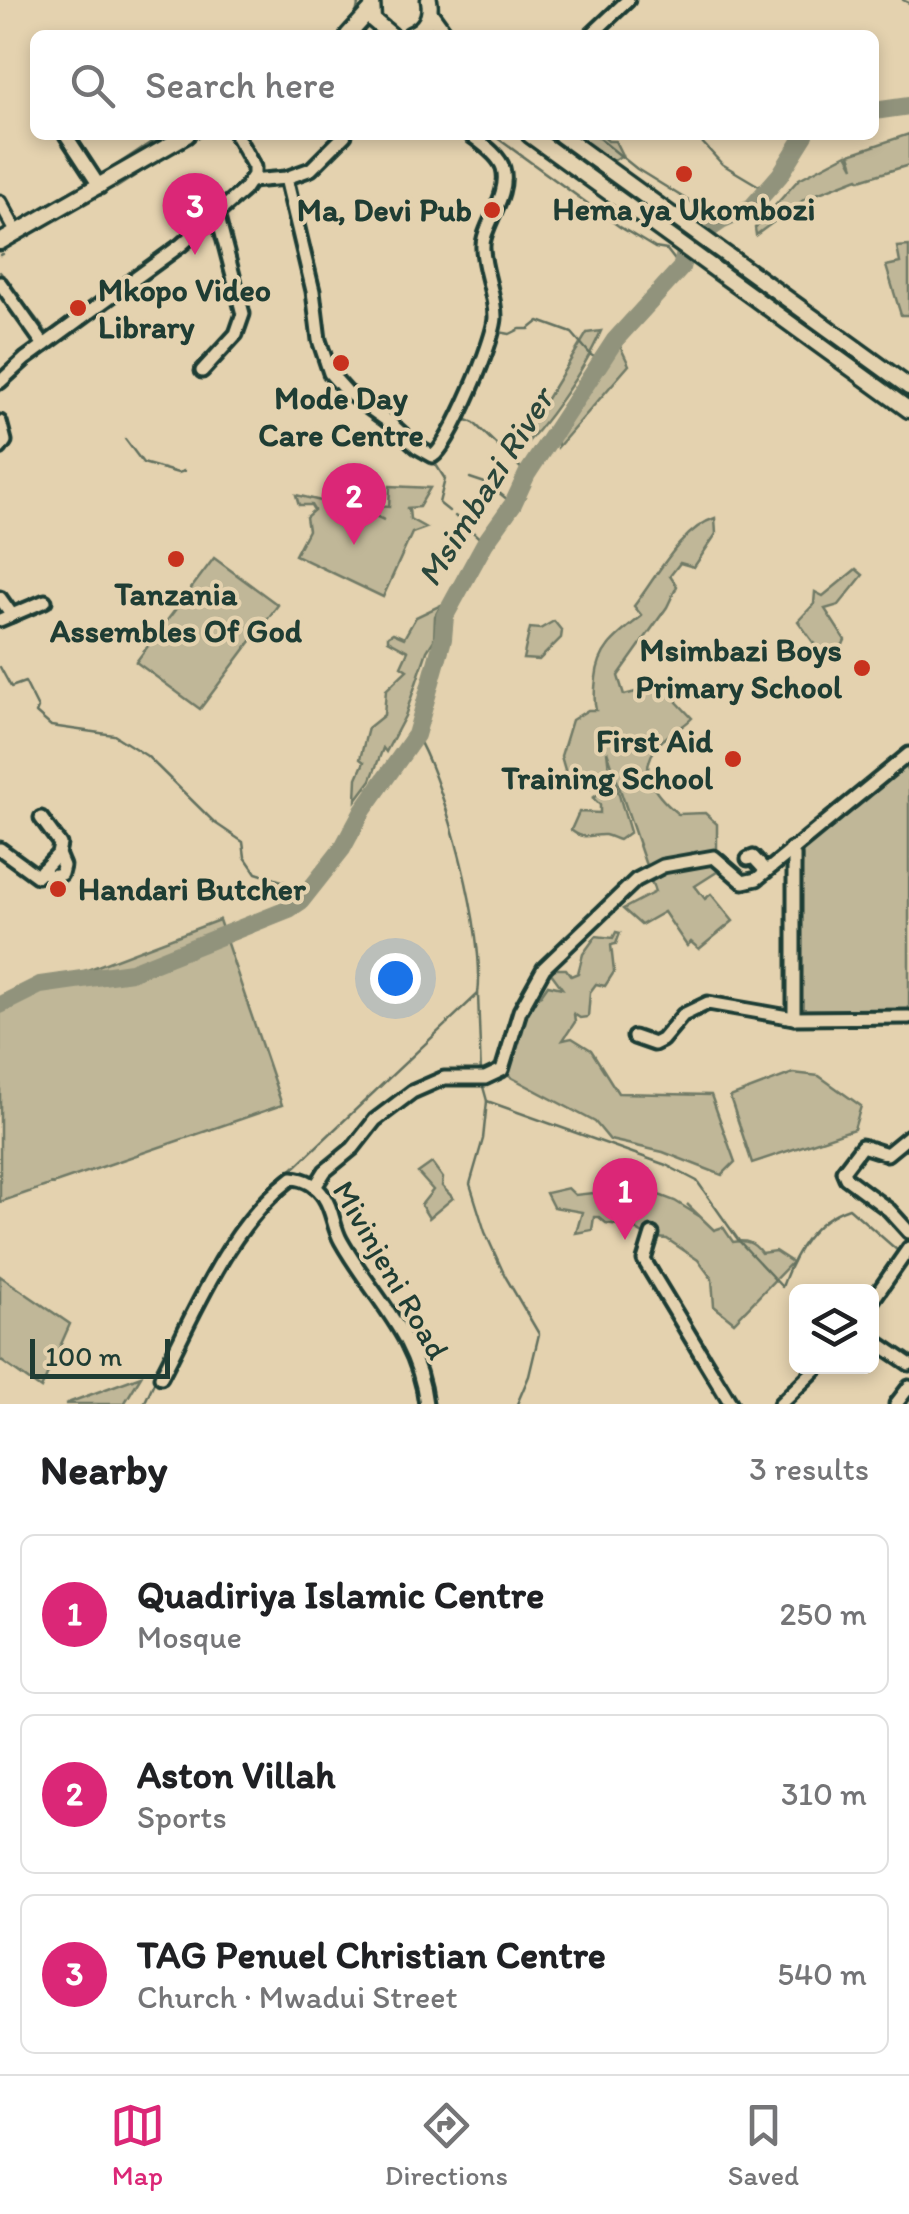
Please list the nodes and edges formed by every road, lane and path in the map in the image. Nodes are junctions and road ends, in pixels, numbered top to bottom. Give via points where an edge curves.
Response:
1 (628, 0) edge
2 (372, 5) edge
3 (431, 5) edge
4 (352, 30) edge
5 (384, 30) edge
6 (417, 30) edge
7 (444, 30) edge
8 (596, 30) edge
9 (69, 140) edge
10 (179, 140) edge
11 (239, 140) edge
12 (339, 140) edge
13 (476, 140) edge
14 (537, 140) edge
15 (568, 140) edge
16 (286, 178) junction
17 (252, 181) junction
18 (100, 187) junction
19 (0, 202) edge
20 (217, 214) junction
21 (17, 233) junction
22 (0, 242) edge
23 (0, 283) edge
24 (44, 345) junction
25 (202, 370) dead end
26 (0, 382) edge
27 (909, 387) edge
28 (909, 410) edge
29 (0, 422) edge
30 (0, 448) edge
31 (0, 598) edge
32 (45, 601) dead end
33 (6, 618) edge
34 (909, 754) edge
35 (40, 818) dead end
36 (0, 849) edge
37 (791, 849) junction
38 (754, 855) dead end
39 (766, 871) junction
40 (909, 1017) edge
41 (794, 1018) junction
42 (634, 1036) dead end
43 (909, 1136) edge
44 (315, 1186) junction
45 (909, 1232) edge
46 (652, 1234) dead end
47 (909, 1248) edge
48 (879, 1291) edge
49 (879, 1344) edge
50 (909, 1364) edge
51 (812, 1374) edge
52 (162, 1377) dead end
53 (909, 1387) edge
54 (426, 1404) edge
55 (731, 1404) edge
56 (780, 1404) edge
57 (896, 1404) edge

1 - 8 street
2 - 4 main road
2 - 5 main road via 373,20
3 - 6 main road
3 - 7 main road
9 - 18 street
10 - 18 main road
11 - 17 street via 253,163
12 - 16 street via 319,164
13 - 16 street via 504,173 482,250 495,324 450,436 430,456 332,376
14 - 28 main road
15 - 27 main road
16 - 17 street
17 - 20 street
18 - 21 main road
19 - 21 street
20 - 24 street
20 - 25 street via 242,314 236,334
21 - 22 main road
23 - 24 street
24 - 26 street
29 - 30 street via 6,441
31 - 33 street
32 - 33 street
34 - 37 street
35 - 36 street via 58,840 58,854 37,876
37 - 39 street
37 - 41 street
38 - 39 street
39 - 44 street via 743,882 714,857 663,866 636,880 544,968 520,1011 502,1070 485,1078 444,1078 412,1092 374,1120
40 - 41 street
41 - 42 street via 708,1003 654,1044
43 - 45 street via 888,1154 862,1146 843,1171
44 - 52 street, Mivinjeni Road via 292,1178 250,1215
44 - 54 street, Mivinjeni Road via 341,1240 417,1357
46 - 55 street via 644,1260
47 - 48 street
49 - 50 street
51 - 56 street
53 - 57 street

